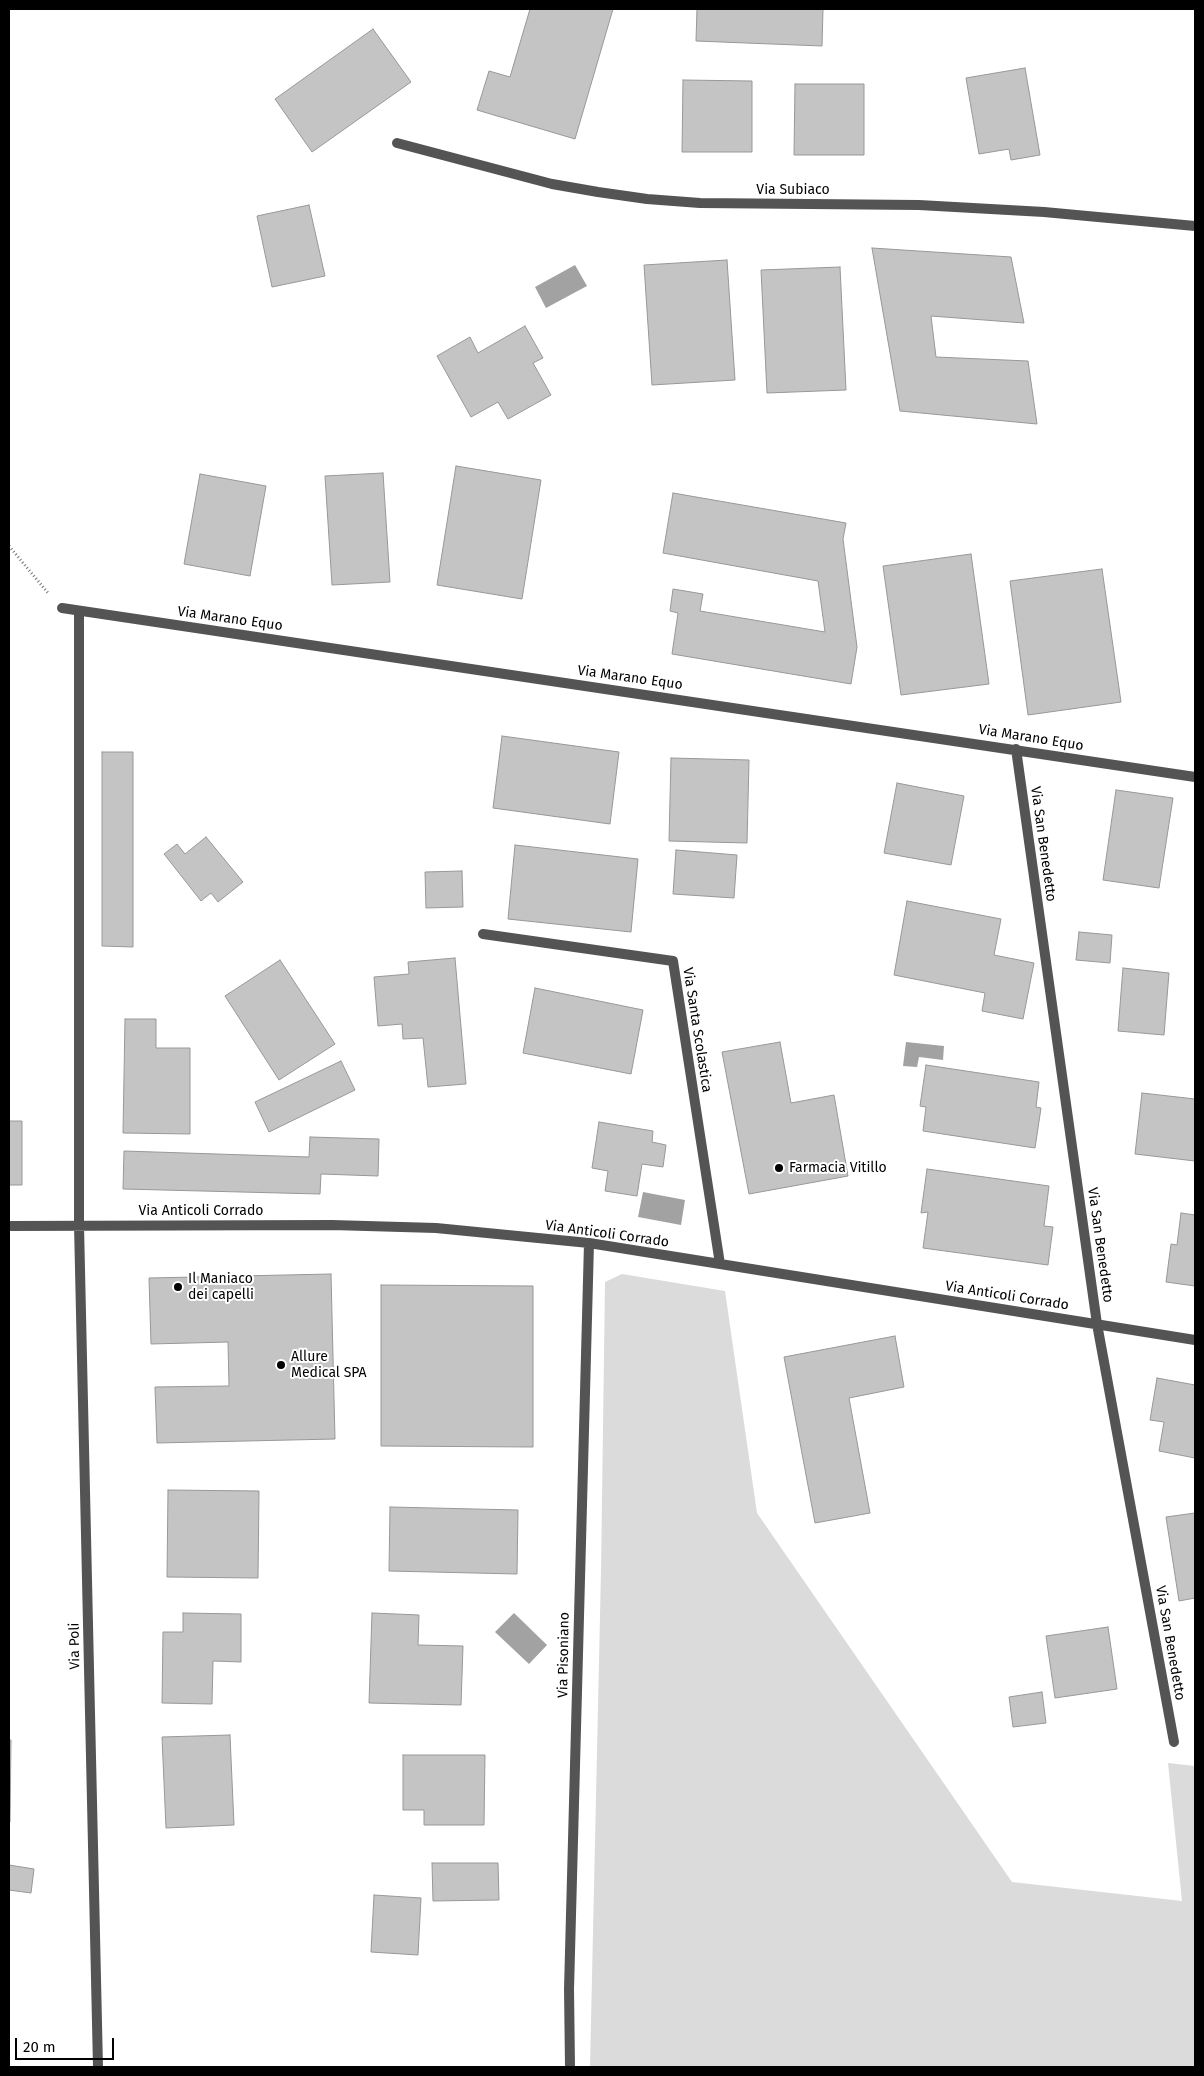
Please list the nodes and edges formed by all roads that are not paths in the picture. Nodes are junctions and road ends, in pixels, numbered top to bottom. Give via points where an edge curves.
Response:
1 (397, 143) dead end
2 (1195, 226) edge
3 (62, 608) road end
4 (79, 611) junction
5 (1016, 749) junction
6 (1195, 777) edge
7 (483, 934) dead end
8 (79, 1224) junction
9 (9, 1226) edge
10 (588, 1243) junction
11 (720, 1264) junction
12 (1097, 1324) junction
13 (1195, 1340) edge
14 (1174, 1742) dead end
15 (98, 2067) edge
16 (570, 2067) edge

1 - 2 street, Via Subiaco via 552,184 647,199 700,203 918,205 1044,212
3 - 4 street, Via Marano Equo
4 - 5 street, Via Marano Equo
4 - 8 street, Via Poli
5 - 6 street, Via Marano Equo
5 - 12 street, Via San Benedetto
7 - 11 street, Via Santa Scolastica via 673,961
8 - 9 street, Via Anticoli Corrado
8 - 10 street, Via Anticoli Corrado via 417,1228
8 - 15 street, Via Poli
10 - 11 street, Via Anticoli Corrado
10 - 16 street, Via Pisoniano via 569,1989
11 - 12 street, Via Anticoli Corrado
12 - 13 street, Via Anticoli Corrado
12 - 14 street, Via San Benedetto

